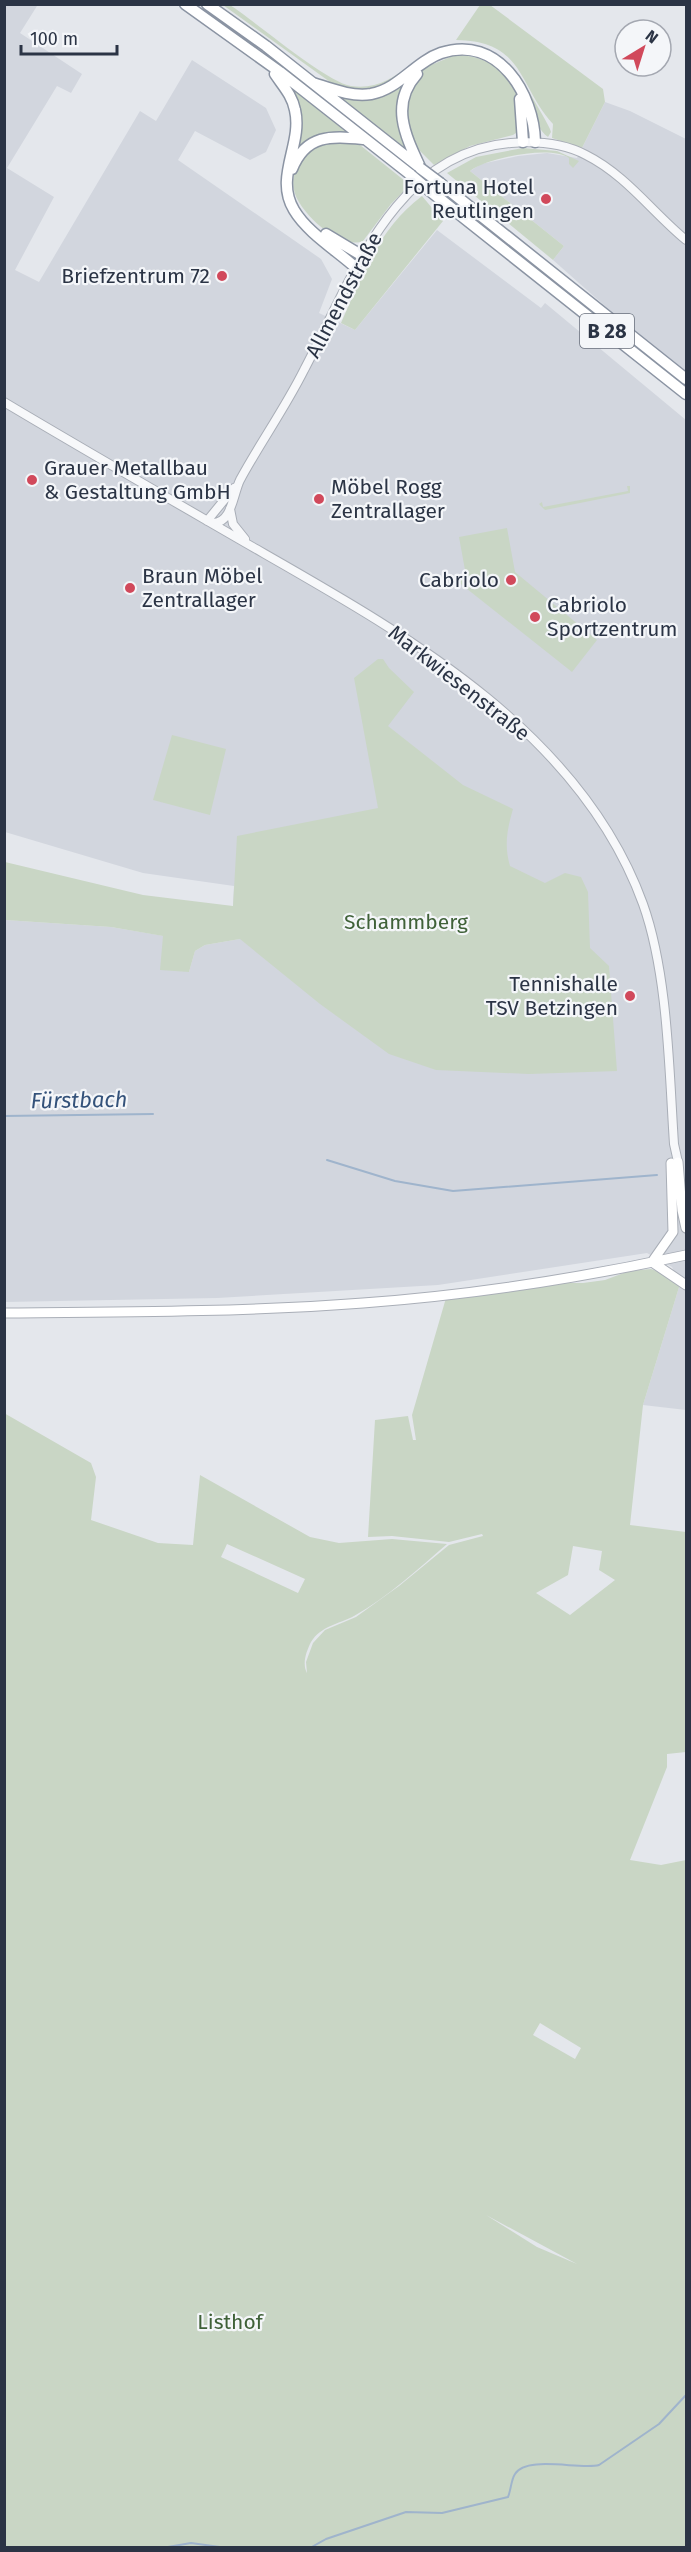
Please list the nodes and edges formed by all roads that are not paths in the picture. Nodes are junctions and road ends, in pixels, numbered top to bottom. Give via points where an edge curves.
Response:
1 (185, 4) edge
2 (207, 4) edge
3 (268, 63) junction
4 (313, 83) junction
5 (365, 139) junction
6 (523, 142) junction
7 (535, 142) junction
8 (420, 167) junction
9 (687, 240) edge
10 (362, 255) junction
11 (355, 267) junction
12 (687, 379) edge
13 (687, 394) edge
14 (4, 402) edge
15 (240, 481) junction
16 (230, 509) junction
17 (210, 522) junction
18 (248, 544) junction
19 (679, 1162) edge
20 (687, 1228) edge
21 (687, 1255) edge
22 (652, 1262) junction
23 (687, 1285) edge
24 (4, 1313) edge

1 - 3 highway, B 28
2 - 4 highway, B 28
3 - 5 highway, B 28
3 - 11 highway via 290,94 296,112 297,129 286,179 288,199 302,220
4 - 7 highway via 357,95 370,94 393,86 442,53 479,52 499,62 515,80 530,110
4 - 8 highway, B 28
5 - 10 highway via 331,136 309,145 296,160 290,184 295,203 304,216
5 - 13 highway, B 28, bridge
6 - 7 street, Allmendstraße
6 - 8 highway via 521,101 505,73 478,56 443,56 415,75 401,106 403,132
6 - 10 street, Allmendstraße via 471,152 438,170 394,208
7 - 9 street, Allmendstraße via 570,149 601,164
8 - 12 highway, B 28, bridge
10 - 11 street, Allmendstraße
11 - 15 street, Allmendstraße via 304,371
14 - 17 street, Markwiesenstraße
15 - 16 street, Allmendstraße
15 - 17 street, Allmendstraße
16 - 17 street via 224,519
16 - 18 street via 234,524
17 - 18 street, Markwiesenstraße
18 - 19 street, Markwiesenstraße via 387,626 459,677 545,750 593,806 624,859 653,939
19 - 20 main road
19 - 22 main road via 673,1232
21 - 22 main road
22 - 23 main road
22 - 24 main road via 518,1285 363,1303 242,1310

